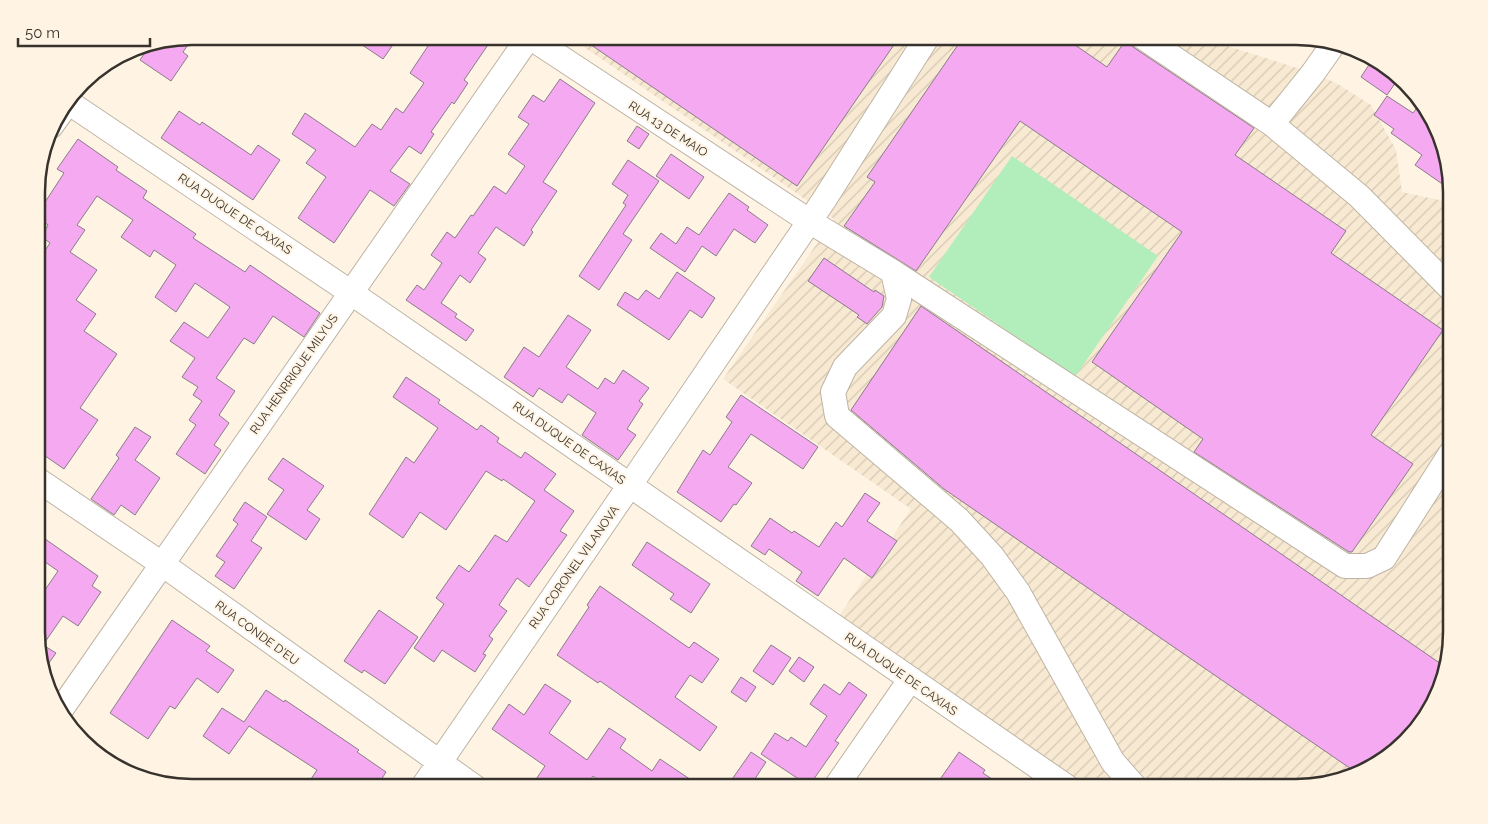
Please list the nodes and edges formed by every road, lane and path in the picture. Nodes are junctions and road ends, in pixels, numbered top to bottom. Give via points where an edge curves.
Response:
1 (522, 45) edge
2 (540, 45) edge
3 (922, 45) edge
4 (1154, 45) edge
5 (1330, 49) edge
6 (72, 106) edge
7 (1272, 124) junction
8 (809, 221) junction
9 (893, 272) junction
10 (1443, 281) edge
11 (350, 292) junction
12 (1443, 466) edge
13 (45, 485) edge
14 (630, 485) junction
15 (162, 564) junction
16 (910, 680) junction
17 (64, 705) edge
18 (439, 762) junction
19 (428, 779) edge
20 (463, 779) edge
21 (841, 779) edge
22 (1054, 779) edge
23 (1127, 779) edge

1 - 11 street, RUA HENRRIQUE MILYUS
2 - 8 street, RUA 13 DE MAIO
3 - 8 street, RUA CORONEL VILANOVA
4 - 7 street
5 - 7 street
6 - 11 street, RUA DUQUE DE CAXIAS
7 - 10 street via 1360,196
8 - 9 street, RUA 13 DE MAIO
8 - 14 street, RUA CORONEL VILANOVA
9 - 12 street, RUA 13 DE MAIO via 1345,566 1367,566 1384,558
9 - 23 street via 899,299 894,316 845,366 833,392 837,416 959,520 992,556 1018,592 1113,762
11 - 14 street, RUA DUQUE DE CAXIAS
11 - 15 street, RUA HENRRIQUE MILYUS
13 - 15 street, RUA CONDE D'EU
14 - 16 street, RUA DUQUE DE CAXIAS
14 - 18 street, RUA CORONEL VILANOVA
15 - 17 street, RUA HENRRIQUE MILYUS
15 - 18 street, RUA CONDE D'EU
16 - 21 street
16 - 22 street, RUA DUQUE DE CAXIAS
18 - 19 street, RUA CORONEL VILANOVA
18 - 20 street, RUA CONDE D'EU

